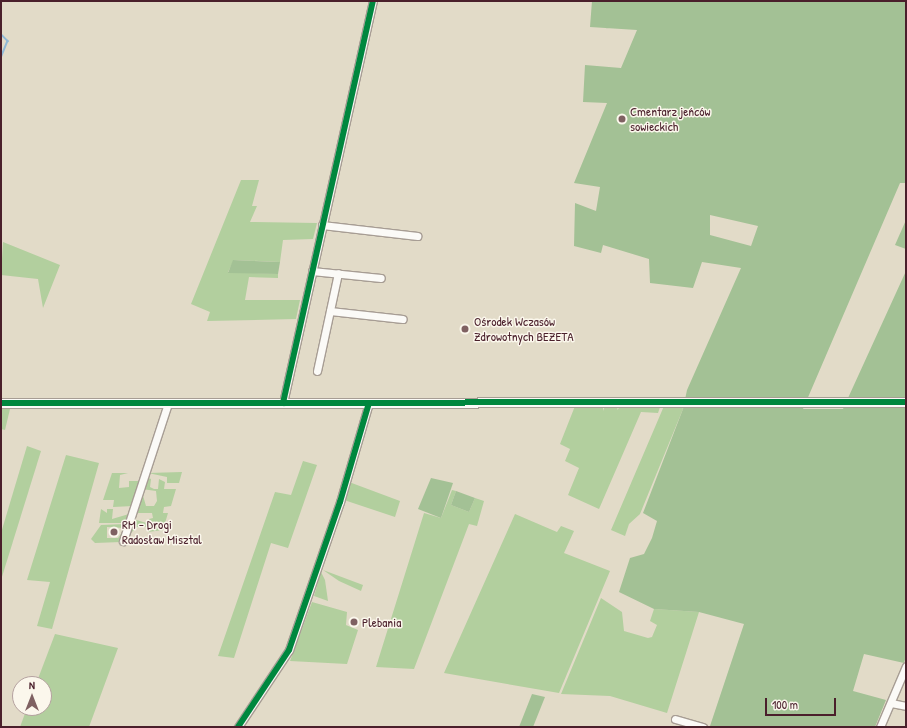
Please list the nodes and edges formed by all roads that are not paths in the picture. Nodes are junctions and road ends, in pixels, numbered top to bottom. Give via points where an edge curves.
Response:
1 (373, 1) edge
2 (322, 225) junction
3 (417, 236) dead end
4 (312, 271) junction
5 (338, 273) junction
6 (381, 278) dead end
7 (330, 311) junction
8 (403, 319) dead end
9 (317, 371) dead end
10 (906, 402) edge
11 (1, 403) edge
12 (168, 403) junction
13 (283, 403) junction
14 (368, 403) junction
15 (123, 542) dead end
16 (906, 666) edge
17 (891, 703) junction
18 (906, 706) edge
19 (675, 719) dead end
20 (238, 727) edge
21 (703, 727) edge
22 (880, 727) edge

1 - 2 street
2 - 3 street
2 - 4 street
4 - 5 street
4 - 13 street
5 - 6 street
5 - 7 street
7 - 8 street
7 - 9 street
10 - 14 main road
11 - 12 main road
12 - 13 main road
12 - 15 street
13 - 14 main road
14 - 20 street via 340,502 289,650
16 - 17 street
17 - 18 street
17 - 22 street
19 - 21 street

